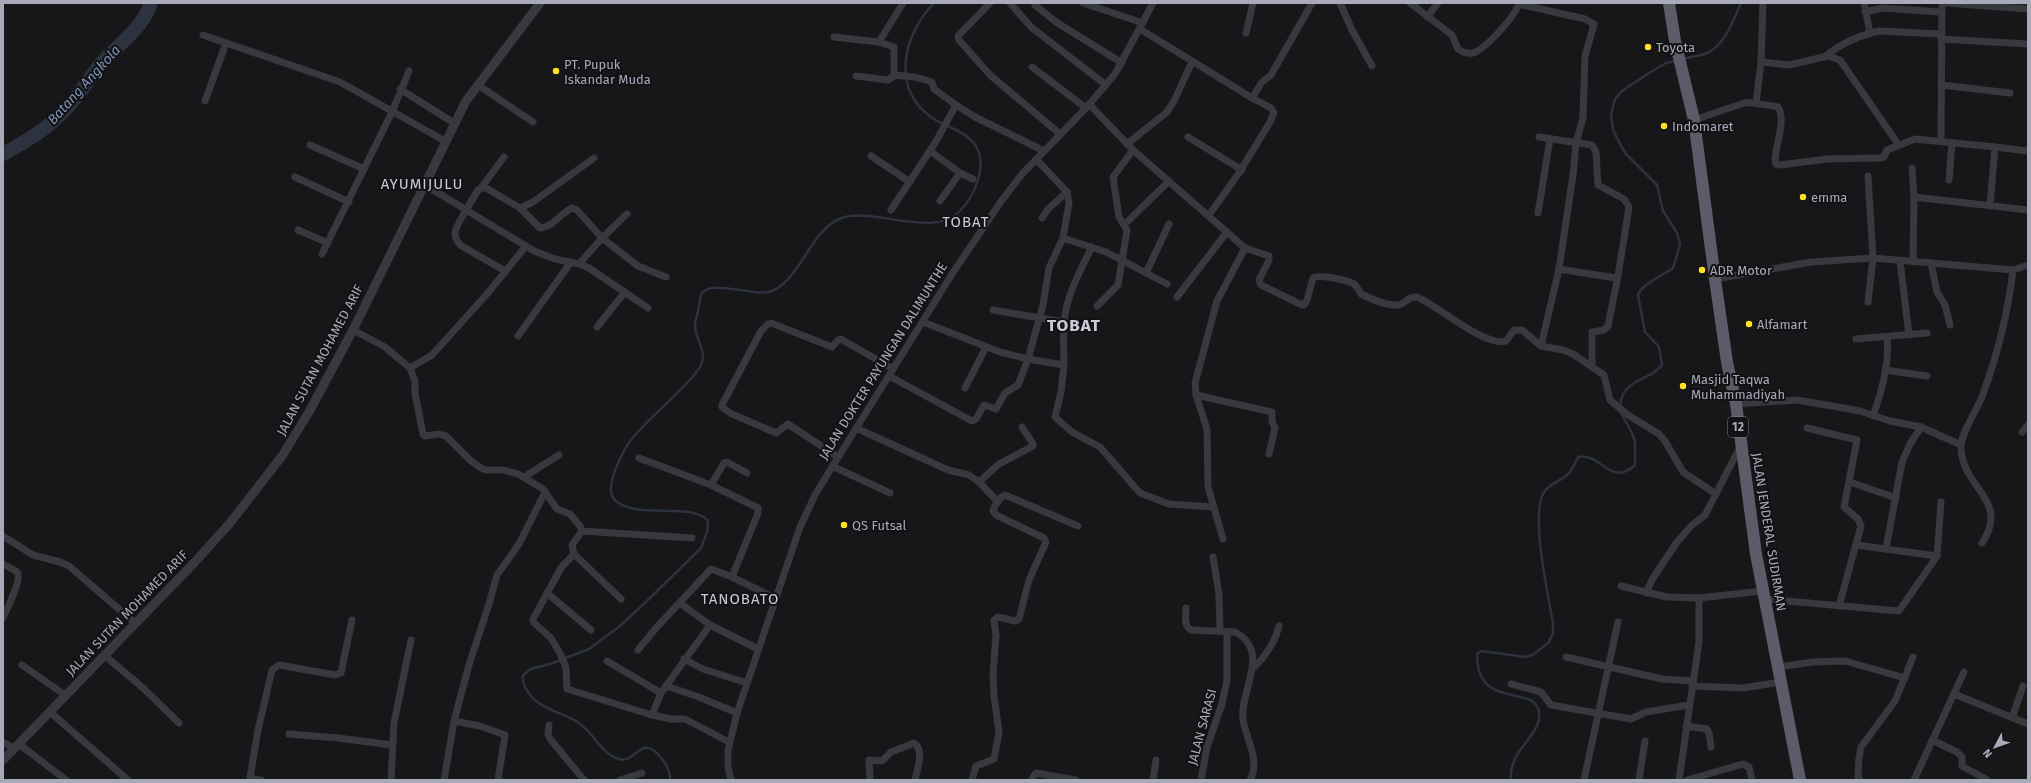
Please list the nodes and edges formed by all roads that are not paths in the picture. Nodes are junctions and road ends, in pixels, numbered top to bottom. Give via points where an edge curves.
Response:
1 (540, 3) edge
2 (904, 3) edge
3 (990, 3) edge
4 (1010, 3) edge
5 (1083, 3) edge
6 (1153, 3) edge
7 (1253, 3) edge
8 (1312, 3) edge
9 (1340, 3) edge
10 (1410, 3) edge
11 (1438, 3) edge
12 (1519, 3) edge
13 (1669, 3) edge
14 (1762, 3) edge
15 (1864, 3) edge
16 (1942, 3) edge
17 (1948, 3) edge
18 (1036, 5) dead end
19 (1100, 7) edge
20 (2028, 9) edge
21 (1865, 12) junction
22 (1941, 12) junction
23 (1427, 17) junction
24 (1141, 26) junction
25 (1246, 33) dead end
26 (1870, 33) junction
27 (203, 35) dead end
28 (834, 36) dead end
29 (1941, 36) junction
30 (879, 42) junction
31 (226, 43) junction
32 (2028, 44) edge
33 (1825, 57) junction
34 (1192, 62) junction
35 (1761, 62) junction
36 (1122, 63) junction
37 (1372, 66) dead end
38 (1032, 67) dead end
39 (409, 71) dead end
40 (894, 75) junction
41 (856, 76) dead end
42 (478, 85) junction
43 (1106, 85) junction
44 (1941, 85) junction
45 (400, 89) junction
46 (2010, 93) dead end
47 (1252, 98) junction
48 (205, 101) dead end
49 (1756, 103) junction
50 (956, 105) junction
51 (1087, 106) junction
52 (392, 112) junction
53 (1694, 120) junction
54 (533, 122) dead end
55 (454, 123) junction
56 (1060, 134) junction
57 (1188, 137) dead end
58 (1539, 137) dead end
59 (1550, 139) junction
60 (1941, 140) junction
61 (445, 141) junction
62 (1576, 143) junction
63 (1952, 143) junction
64 (1127, 144) junction
65 (1898, 144) junction
66 (310, 145) dead end
67 (1995, 147) junction
68 (1044, 150) junction
69 (1133, 150) junction
70 (930, 151) junction
71 (2028, 151) edge
72 (871, 156) dead end
73 (504, 157) dead end
74 (594, 158) dead end
75 (1036, 159) junction
76 (1912, 168) dead end
77 (364, 169) junction
78 (1242, 170) junction
79 (960, 173) junction
80 (1868, 176) dead end
81 (296, 177) dead end
82 (973, 179) dead end
83 (1949, 180) dead end
84 (1169, 181) junction
85 (910, 182) junction
86 (425, 185) junction
87 (481, 188) junction
88 (1067, 192) junction
89 (1914, 196) junction
90 (940, 201) dead end
91 (349, 202) junction
92 (1990, 206) junction
93 (520, 208) junction
94 (468, 210) junction
95 (891, 210) dead end
96 (2028, 210) edge
97 (1538, 213) dead end
98 (627, 214) dead end
99 (1209, 215) junction
100 (1042, 218) dead end
101 (1128, 221) dead end
102 (1169, 224) dead end
103 (298, 230) dead end
104 (1227, 232) junction
105 (602, 238) junction
106 (1063, 238) junction
107 (328, 243) junction
108 (526, 246) junction
109 (1092, 247) junction
110 (1245, 248) junction
111 (322, 254) dead end
112 (1873, 258) junction
113 (1122, 260) junction
114 (1900, 261) junction
115 (571, 262) junction
116 (1913, 262) junction
117 (1931, 263) junction
118 (579, 264) junction
119 (2028, 265) edge
120 (1559, 269) junction
121 (2013, 270) junction
122 (505, 271) junction
123 (1146, 273) junction
124 (1618, 276) junction
125 (666, 277) dead end
126 (1715, 279) junction
127 (1167, 284) dead end
128 (625, 292) junction
129 (1177, 297) dead end
130 (1868, 302) dead end
131 (1097, 306) dead end
132 (648, 308) dead end
133 (993, 310) dead end
134 (1040, 316) junction
135 (924, 322) junction
136 (1064, 322) junction
137 (1950, 325) dead end
138 (597, 327) dead end
139 (353, 330) junction
140 (1927, 333) dead end
141 (1909, 335) junction
142 (518, 336) dead end
143 (1887, 337) junction
144 (1856, 340) dead end
145 (1541, 346) junction
146 (986, 347) junction
147 (1028, 359) junction
148 (1064, 365) junction
149 (1592, 365) junction
150 (410, 368) junction
151 (893, 369) junction
152 (1885, 370) junction
153 (889, 376) junction
154 (1928, 376) dead end
155 (965, 388) dead end
156 (1196, 395) junction
157 (1736, 404) junction
158 (1873, 416) junction
159 (2028, 425) edge
160 (1022, 427) dead end
161 (1921, 427) junction
162 (856, 428) junction
163 (1807, 428) dead end
164 (2022, 432) dead end
165 (1961, 446) junction
166 (1740, 447) junction
167 (1269, 454) dead end
168 (559, 455) dead end
169 (838, 457) junction
170 (639, 458) dead end
171 (832, 466) junction
172 (747, 473) dead end
173 (524, 477) junction
174 (979, 482) junction
175 (1850, 482) junction
176 (711, 485) junction
177 (545, 492) junction
178 (890, 493) dead end
179 (1716, 494) junction
180 (1896, 498) junction
181 (998, 502) junction
182 (1941, 502) dead end
183 (1212, 507) junction
184 (1078, 526) dead end
185 (582, 532) junction
186 (3, 536) edge
187 (692, 538) dead end
188 (1223, 539) dead end
189 (1982, 543) dead end
190 (1856, 545) junction
191 (1886, 549) junction
192 (574, 554) junction
193 (1937, 556) junction
194 (1213, 557) dead end
195 (3, 564) edge
196 (732, 577) junction
197 (1620, 586) dead end
198 (547, 593) junction
199 (1646, 593) junction
200 (1764, 595) junction
201 (775, 598) junction
202 (1699, 598) junction
203 (621, 599) dead end
204 (680, 603) junction
205 (1840, 606) junction
206 (1186, 608) dead end
207 (3, 618) edge
208 (352, 620) dead end
209 (1618, 622) dead end
210 (135, 623) junction
211 (710, 625) junction
212 (1279, 626) dead end
213 (591, 630) dead end
214 (1224, 631) junction
215 (411, 640) dead end
216 (758, 649) junction
217 (638, 650) dead end
218 (104, 655) junction
219 (1566, 657) dead end
220 (1913, 657) dead end
221 (684, 659) junction
222 (607, 661) dead end
223 (22, 665) dead end
224 (1608, 666) junction
225 (1778, 667) junction
226 (1253, 668) junction
227 (1964, 672) dead end
228 (1905, 678) junction
229 (1781, 682) junction
230 (747, 683) junction
231 (1510, 684) dead end
232 (1693, 684) junction
233 (666, 686) junction
234 (2023, 686) dead end
235 (661, 693) junction
236 (1954, 694) junction
237 (66, 695) junction
238 (1689, 705) junction
239 (50, 712) junction
240 (737, 713) junction
241 (1598, 714) junction
242 (652, 715) junction
243 (2012, 718) junction
244 (454, 721) junction
245 (180, 723) dead end
246 (2028, 724) edge
247 (549, 725) dead end
248 (1686, 726) junction
249 (289, 734) dead end
250 (1932, 740) junction
251 (1645, 741) dead end
252 (3, 742) edge
253 (729, 742) junction
254 (392, 745) junction
255 (17, 746) junction
256 (1711, 747) dead end
257 (3, 760) edge
258 (1156, 760) dead end
259 (642, 773) dead end
260 (628, 779) edge
261 (1986, 779) edge
262 (66, 780) edge
263 (128, 780) edge
264 (260, 780) edge
265 (391, 780) edge
266 (444, 780) edge
267 (498, 780) edge
268 (584, 780) edge
269 (620, 780) edge
270 (731, 780) edge
271 (870, 780) edge
272 (915, 780) edge
273 (972, 780) edge
274 (1031, 780) edge
275 (1071, 780) edge
276 (1153, 780) edge
277 (1200, 780) edge
278 (1250, 780) edge
279 (1584, 780) edge
280 (1639, 780) edge
281 (1679, 780) edge
282 (1687, 780) edge
283 (1752, 780) edge
284 (1800, 780) edge
285 (1860, 780) edge
286 (1914, 780) edge

1 - 42 street, JALAN SUTAN MOHAMED ARIF
2 - 30 street
3 - 56 street via 958,36 959,40 990,75
4 - 43 street via 1031,27
5 - 19 street
6 - 24 street, JALAN DOKTER PAYUNGAN DALIMUNTHE
7 - 25 street
8 - 47 street via 1271,75 1262,82
9 - 37 street
10 - 23 street
11 - 23 street
12 - 23 street via 1501,29 1473,53 1458,49 1452,35
12 - 62 street via 1585,19 1594,24 1585,56 1583,118
13 - 53 highway, JALAN JENDERAL SUDIRMAN / 12 via 1675,41
14 - 35 street
15 - 21 street
16 - 22 street
17 - 20 street
18 - 36 street via 1056,22
19 - 24 street
21 - 22 street via 1882,8
21 - 26 street
22 - 29 street
24 - 34 street
24 - 36 street, JALAN DOKTER PAYUNGAN DALIMUNTHE
26 - 29 street via 1880,31
26 - 33 street
27 - 31 street
28 - 30 street
29 - 32 street
29 - 44 street
30 - 40 street via 894,47
31 - 48 street
31 - 52 street via 340,82
33 - 35 street via 1789,65
33 - 65 street via 1840,60 1847,68
34 - 47 street
34 - 64 street via 1167,112
35 - 49 street
36 - 43 street, JALAN DOKTER PAYUNGAN DALIMUNTHE
38 - 51 street
39 - 45 street
40 - 41 street via 888,80
40 - 50 street via 932,82 934,89
42 - 54 street
42 - 55 street, JALAN SUTAN MOHAMED ARIF
43 - 51 street, JALAN DOKTER PAYUNGAN DALIMUNTHE
44 - 46 street
44 - 60 street
45 - 52 street
45 - 55 street
47 - 78 street via 1271,108 1274,113
49 - 53 street via 1741,104
49 - 65 street via 1761,106 1775,106 1780,110 1780,132 1774,159 1776,164 1827,159 1880,158
50 - 68 street
50 - 70 street
51 - 56 street, JALAN DOKTER PAYUNGAN DALIMUNTHE
51 - 64 street
52 - 61 street
52 - 77 street
53 - 126 highway, JALAN JENDERAL SUDIRMAN / 12
55 - 61 street, JALAN SUTAN MOHAMED ARIF
56 - 68 street, JALAN DOKTER PAYUNGAN DALIMUNTHE
57 - 78 street
58 - 59 street
59 - 62 street
59 - 97 street
60 - 63 street
60 - 65 street via 1915,139
61 - 86 street, JALAN SUTAN MOHAMED ARIF
62 - 120 street
62 - 124 street via 1588,144 1595,148 1598,184 1624,199 1629,207
63 - 67 street
63 - 83 street
64 - 69 street
66 - 77 street
67 - 71 street
67 - 92 street
68 - 75 street, JALAN DOKTER PAYUNGAN DALIMUNTHE
69 - 84 street
69 - 113 street via 1113,177 1119,217 1127,230
70 - 79 street
70 - 85 street
72 - 85 street
73 - 87 street
74 - 93 street via 533,202
75 - 88 street
75 - 135 street, JALAN DOKTER PAYUNGAN DALIMUNTHE via 1002,200 952,274
76 - 89 street
77 - 91 street
78 - 99 street
79 - 82 street
79 - 90 street
80 - 112 street
81 - 91 street
84 - 99 street
84 - 101 street
85 - 95 street
86 - 94 street
86 - 139 street, JALAN SUTAN MOHAMED ARIF
87 - 93 street via 486,188
87 - 94 street
88 - 100 street
88 - 106 street via 1069,204
89 - 92 street
89 - 116 street
91 - 107 street
92 - 96 street
93 - 105 street via 540,228 548,226 572,208 577,210
94 - 108 street
94 - 122 street via 458,224 456,240 460,245
98 - 105 street
99 - 104 street
102 - 123 street
103 - 107 street
104 - 110 street
104 - 129 street
105 - 118 street
105 - 125 street via 638,266
106 - 109 street
106 - 134 street via 1050,268
107 - 111 street
108 - 115 street via 556,259
108 - 122 street
109 - 113 street
109 - 136 street via 1072,287
110 - 145 street via 1268,256 1269,260 1259,280 1261,285 1302,305 1307,300 1313,278 1318,276 1351,282 1361,294 1391,304 1398,305 1411,296 1417,297 1467,329 1502,342 1506,341 1514,330 1522,330
110 - 156 street via 1217,301 1198,368
112 - 114 street
112 - 126 street via 1811,262
112 - 130 street
113 - 123 street
113 - 131 street via 1118,285
114 - 116 street
114 - 141 street
115 - 118 street
115 - 142 street
116 - 117 street
117 - 121 street
117 - 137 street
118 - 128 street
119 - 121 street
120 - 124 street via 1613,278
120 - 145 street
121 - 165 street via 1999,346 1983,394
122 - 150 street via 432,355
123 - 127 street
124 - 149 street via 1608,326 1604,330 1592,332
126 - 157 highway, JALAN JENDERAL SUDIRMAN / 12
128 - 132 street
128 - 138 street
133 - 134 street
134 - 136 street
134 - 147 street
135 - 146 street
135 - 151 street, JALAN DOKTER PAYUNGAN DALIMUNTHE
136 - 148 street
139 - 150 street via 385,347
139 - 210 street, JALAN SUTAN MOHAMED ARIF via 310,412 282,456 230,523
140 - 141 street
141 - 143 street
143 - 144 street
143 - 152 street
145 - 149 street via 1563,350
146 - 147 street
146 - 155 street
147 - 148 street
147 - 153 street via 1016,387 1005,393 996,409 983,406 974,421
148 - 183 street via 1061,392 1054,417 1072,432 1102,449 1140,493 1169,504
149 - 179 street via 1604,375 1610,400 1628,415 1659,434 1683,472
150 - 173 street via 415,381 423,434 427,437 439,434 446,436 471,461 486,470 504,470
151 - 153 street, JALAN DOKTER PAYUNGAN DALIMUNTHE
151 - 169 street via 843,340 838,340 831,347 771,323 761,331 722,407 776,433 788,424
152 - 154 street
152 - 158 street via 1880,398
153 - 162 street, JALAN DOKTER PAYUNGAN DALIMUNTHE
156 - 167 street via 1272,412 1275,428
156 - 183 street via 1207,429 1208,487
157 - 158 street via 1797,400 1860,411
157 - 166 highway, JALAN JENDERAL SUDIRMAN / 12
158 - 161 street
159 - 164 street
160 - 174 street via 1033,446 999,464
161 - 165 street
161 - 180 street via 1904,454
162 - 169 street, JALAN DOKTER PAYUNGAN DALIMUNTHE
162 - 174 street via 952,472 969,475
163 - 175 street via 1857,440
165 - 189 street via 1963,464 1992,512 1990,526
166 - 179 street
166 - 200 highway, JALAN JENDERAL SUDIRMAN / 12
168 - 173 street
169 - 171 street, JALAN DOKTER PAYUNGAN DALIMUNTHE
170 - 176 street
171 - 178 street
171 - 201 street, JALAN DOKTER PAYUNGAN DALIMUNTHE via 800,527
172 - 176 street via 727,462 724,463
173 - 177 street
174 - 181 street
175 - 180 street
175 - 190 street via 1844,507 1861,522
176 - 196 street via 758,509
177 - 185 street via 557,509 570,514
177 - 244 street via 519,544 496,575
179 - 199 street via 1705,515 1677,542
180 - 191 street
181 - 184 street via 1005,495
181 - 273 street via 993,511 996,515 1044,538 1046,542 1029,580 1019,619 994,620 996,635 993,675 998,740 994,759 976,766
182 - 193 street
183 - 188 street
185 - 187 street
185 - 192 street via 572,545
186 - 210 street via 33,555 69,566
190 - 191 street
190 - 205 street
191 - 193 street
192 - 198 street via 561,568
192 - 203 street
193 - 205 street via 1899,611
194 - 214 street, JALAN SARASI
195 - 207 street via 19,576
196 - 201 street
196 - 204 street via 710,570
197 - 199 street
198 - 213 street
198 - 242 street via 533,619 534,623 551,638 561,655 566,668 568,690
199 - 202 street via 1667,597
200 - 202 street
200 - 205 street
200 - 225 highway, JALAN JENDERAL SUDIRMAN / 12
201 - 216 street, JALAN DOKTER PAYUNGAN DALIMUNTHE
202 - 232 street via 1699,642
204 - 211 street
204 - 217 street
206 - 214 street via 1187,628
208 - 264 street via 341,674 279,665 272,670 259,723 250,778
209 - 224 street
210 - 218 street, JALAN SUTAN MOHAMED ARIF
211 - 216 street
211 - 221 street
212 - 226 street via 1270,649
214 - 226 street via 1238,634 1248,645
214 - 277 street, JALAN SARASI via 1226,686 1220,714 1207,747
215 - 254 street via 396,709
216 - 230 street, JALAN DOKTER PAYUNGAN DALIMUNTHE
218 - 237 street, JALAN SUTAN MOHAMED ARIF
218 - 245 street
219 - 224 street
220 - 228 street
221 - 230 street via 703,669
221 - 233 street
222 - 235 street
223 - 237 street
224 - 232 street
224 - 241 street
225 - 228 street via 1845,661
225 - 229 highway, JALAN JENDERAL SUDIRMAN / 12
226 - 278 street via 1243,714 1254,769
227 - 236 street
228 - 285 street via 1895,701 1861,747 1858,777
229 - 232 street via 1744,688
229 - 284 highway, JALAN JENDERAL SUDIRMAN / 12
230 - 240 street, JALAN DOKTER PAYUNGAN DALIMUNTHE
231 - 241 street via 1541,692 1551,705
232 - 238 street
233 - 235 street
233 - 240 street
234 - 243 street
235 - 242 street
236 - 243 street
236 - 250 street
237 - 239 street, JALAN SUTAN MOHAMED ARIF
238 - 241 street via 1646,712 1630,719
238 - 248 street
239 - 255 street, JALAN SUTAN MOHAMED ARIF
239 - 263 street
240 - 253 street, JALAN DOKTER PAYUNGAN DALIMUNTHE
241 - 279 street
242 - 253 street via 689,721
243 - 246 street
244 - 266 street
244 - 267 street via 480,726 505,735
247 - 268 street via 548,735 551,740
248 - 256 street via 1707,729 1710,733
248 - 281 street
249 - 254 street
250 - 261 street via 1957,752 1962,758 1962,766
250 - 286 street
251 - 280 street
252 - 255 street
253 - 270 street, JALAN DOKTER PAYUNGAN DALIMUNTHE via 728,767
254 - 265 street
255 - 257 street, JALAN SUTAN MOHAMED ARIF
255 - 262 street
258 - 276 street
259 - 260 street
260 - 269 street
271 - 272 street via 869,760 882,761 891,752 914,743 920,752
274 - 275 street via 1036,774
282 - 283 street via 1743,764 1749,767

